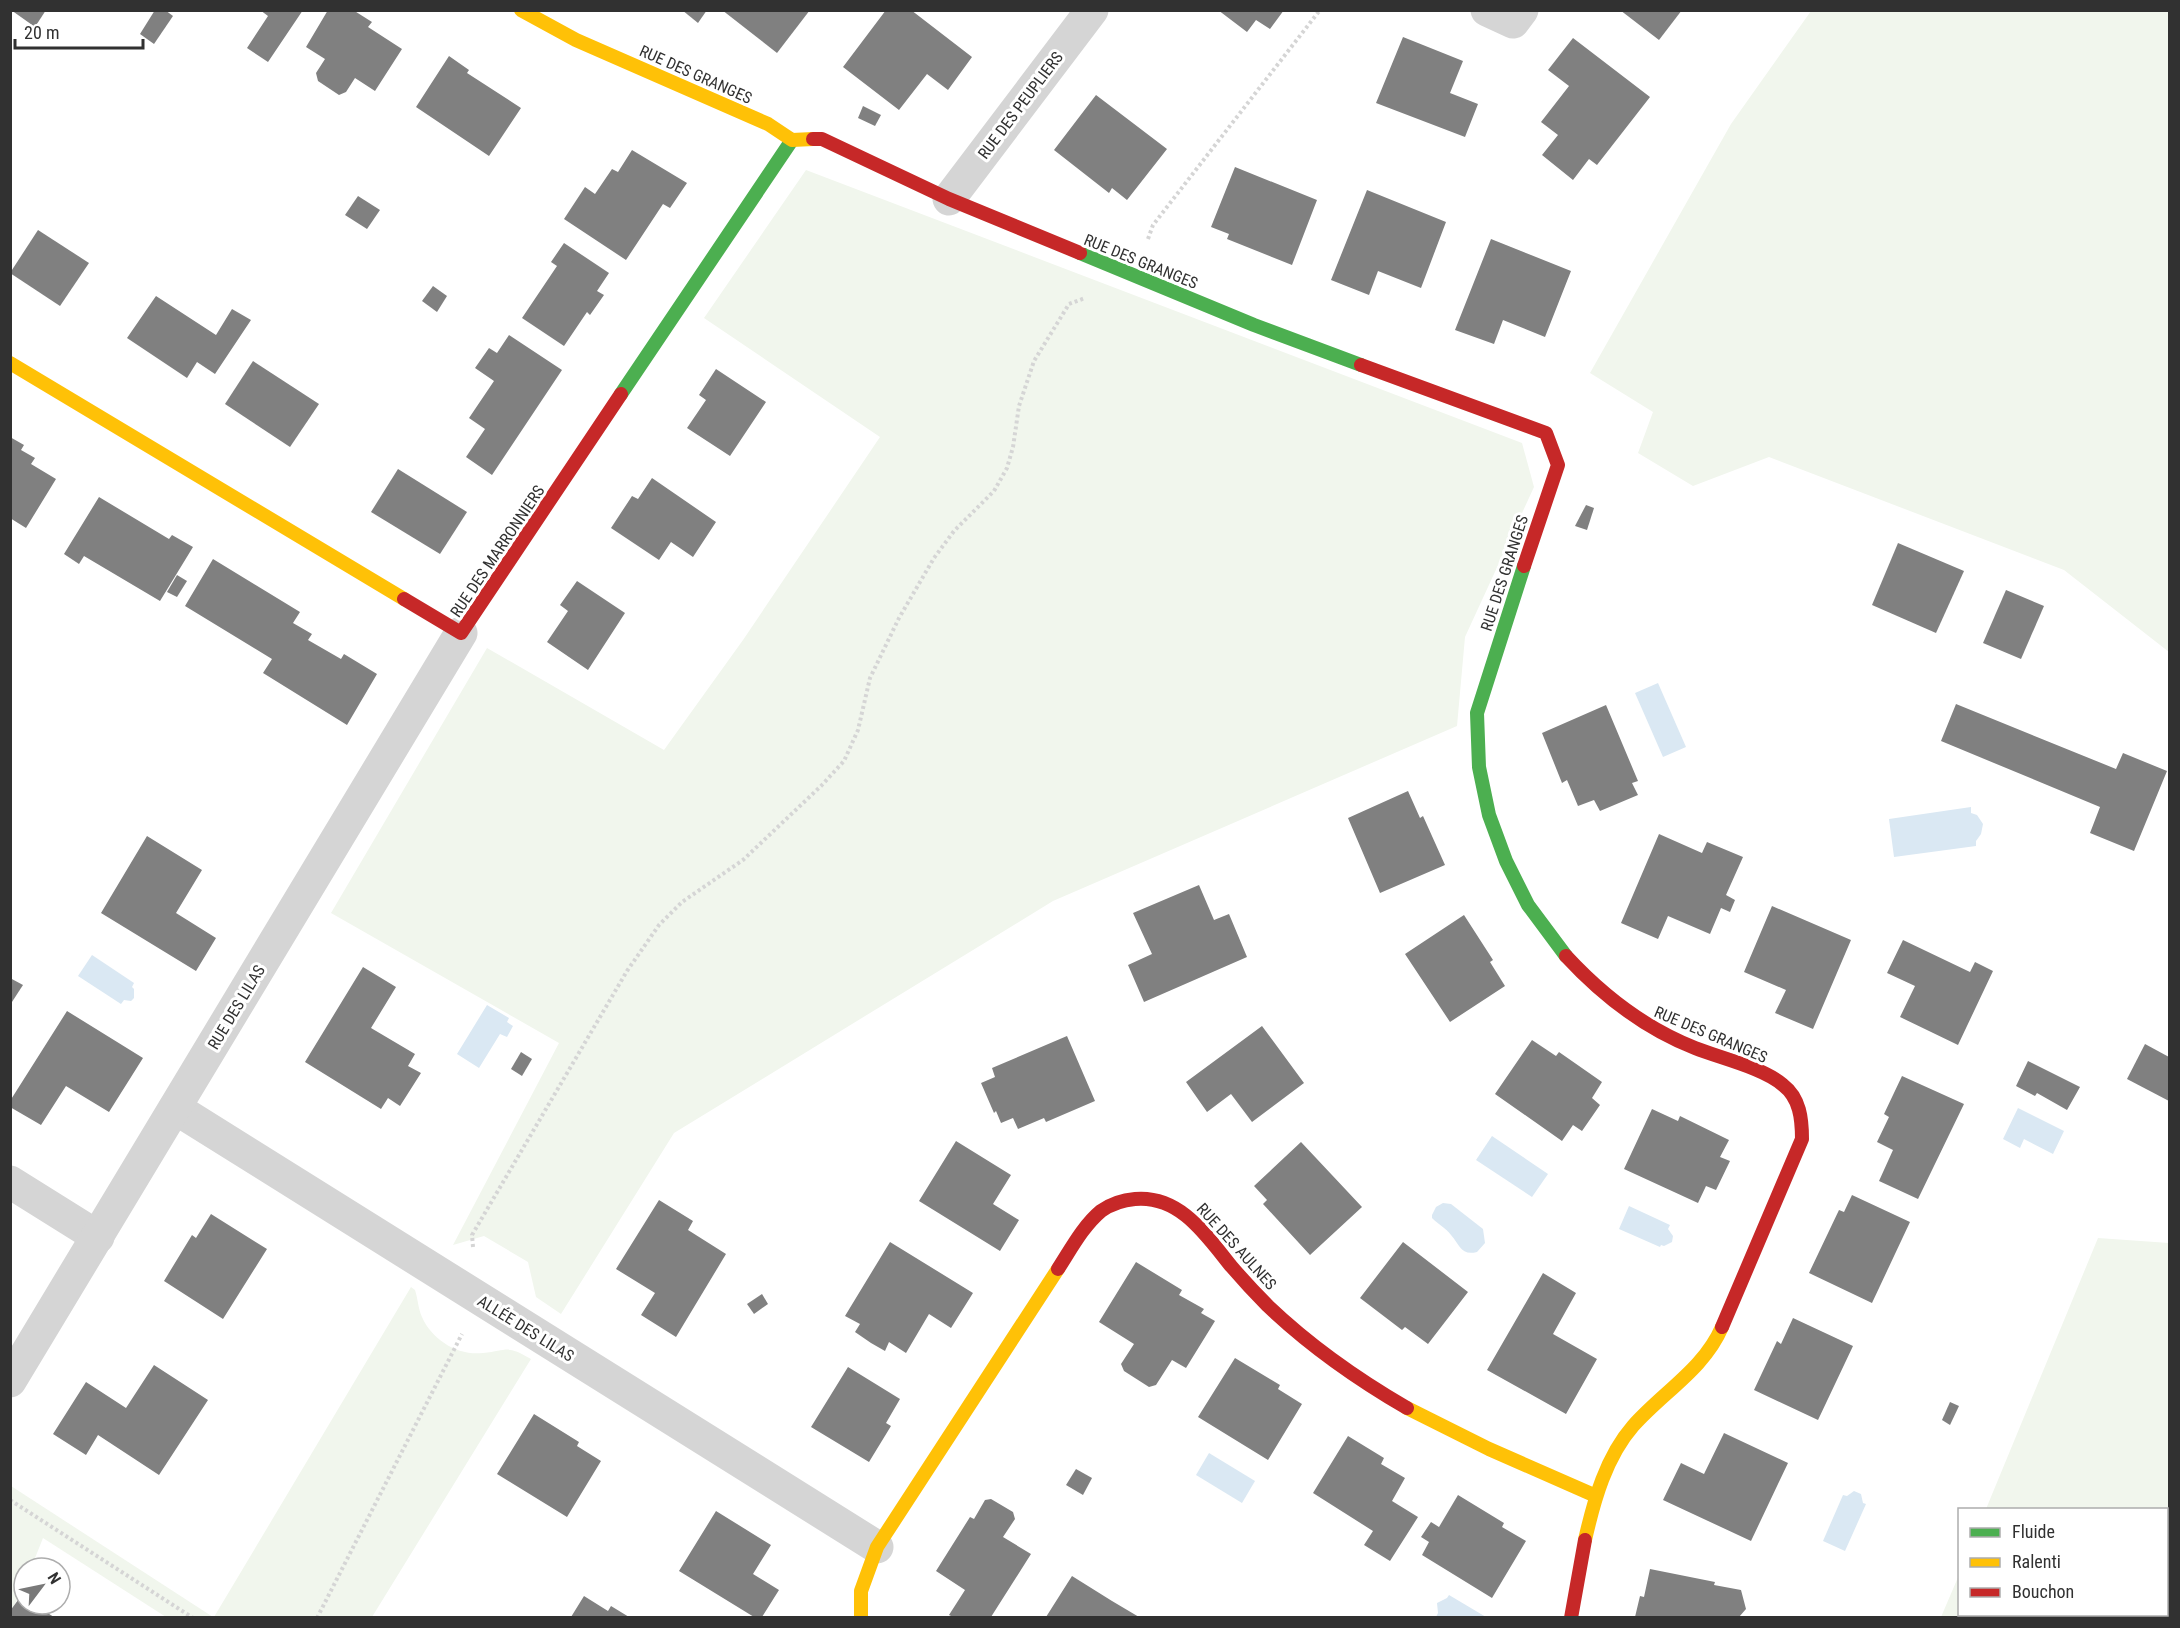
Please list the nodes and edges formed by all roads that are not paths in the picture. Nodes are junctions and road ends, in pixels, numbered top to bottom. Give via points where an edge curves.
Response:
1 (521, 10) edge
2 (1092, 10) edge
3 (1487, 10) edge
4 (1522, 10) edge
5 (792, 140) junction
6 (949, 199) junction
7 (10, 363) edge
8 (461, 633) junction
9 (175, 1108) junction
10 (10, 1182) edge
11 (98, 1237) junction
12 (10, 1382) edge
13 (1596, 1496) junction
14 (877, 1547) junction
15 (861, 1617) edge
16 (1571, 1617) edge

1 - 5 street, RUE DES GRANGES via 576,40 768,124
2 - 6 street, RUE DES PEUPLIERS
3 - 4 street via 1513,22
5 - 6 street, RUE DES GRANGES via 822,139
5 - 8 street, RUE DES MARRONNIERS
6 - 13 street, RUE DES GRANGES via 1254,325 1546,433 1558,465 1476,717 1479,768 1489,818 1511,873 1539,923 1581,975 1622,1011 1668,1036 1778,1080 1794,1096 1802,1118 1802,1139 1714,1345 1619,1444
7 - 8 street, RUE DES MARRONNIERS
8 - 9 street, RUE DES LILAS
9 - 11 street, RUE DES LILAS
9 - 14 street, ALLÉE DES LILAS
10 - 11 street
11 - 12 street, RUE DES LILAS
13 - 14 street, RUE DES AULNES via 1443,1429 1368,1387 1276,1313 1183,1210 1162,1201 1124,1199 1101,1211 1082,1232
13 - 16 street, RUE DES GRANGES
14 - 15 street, RUE DES AULNES via 864,1575

